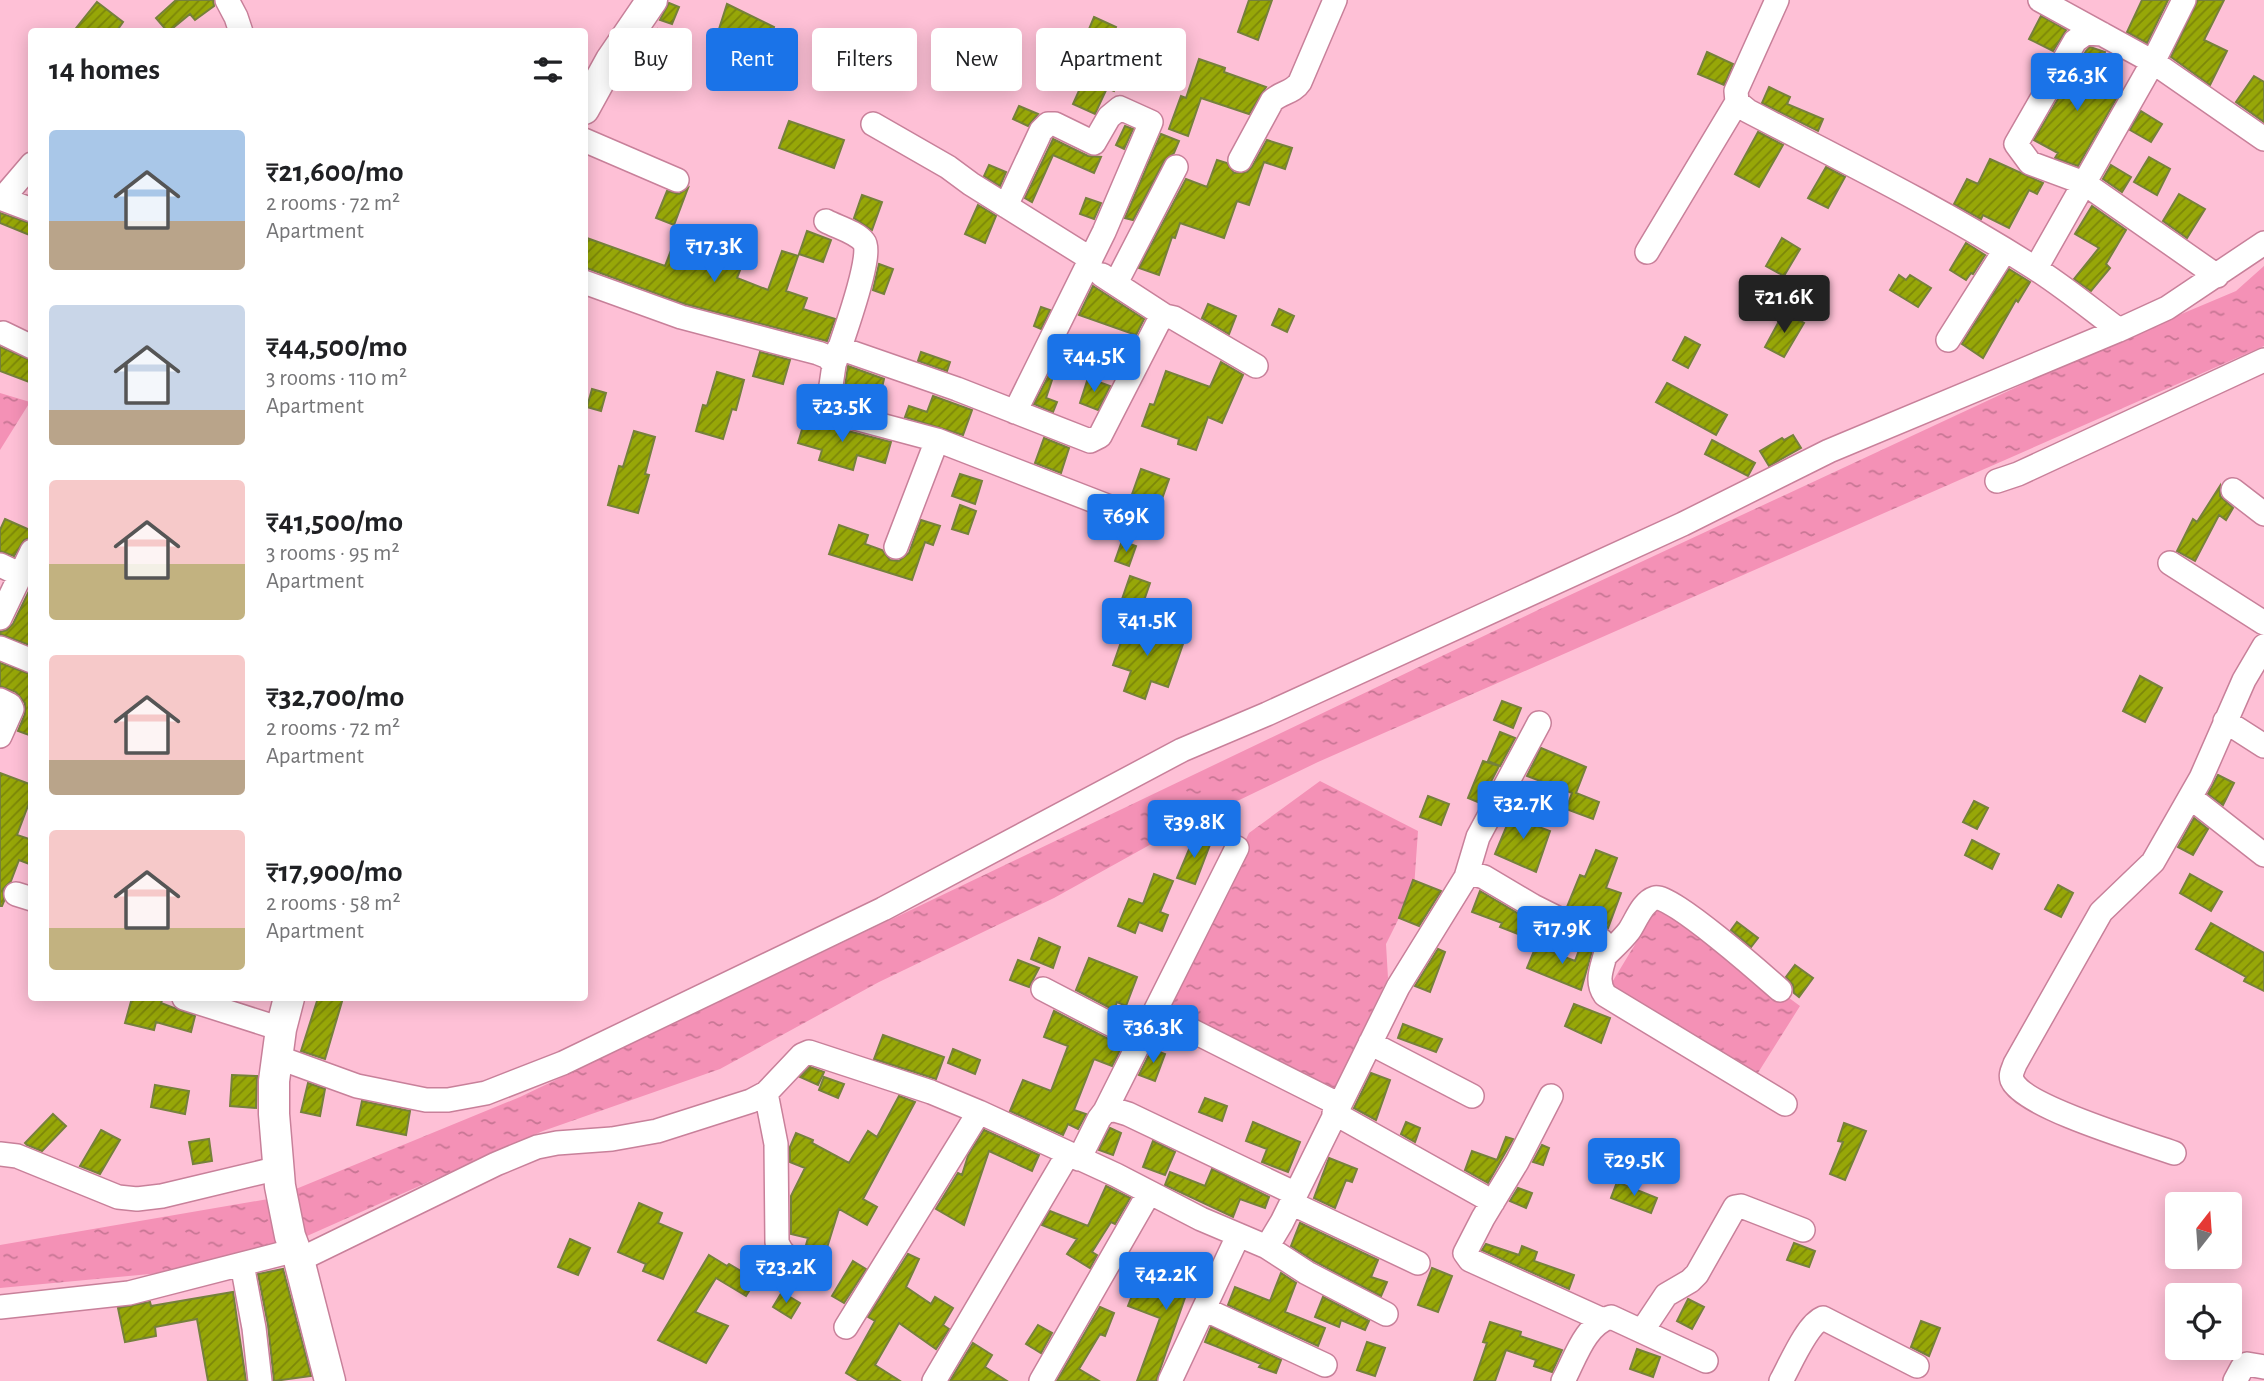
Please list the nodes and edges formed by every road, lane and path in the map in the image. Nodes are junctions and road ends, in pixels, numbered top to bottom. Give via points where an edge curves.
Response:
1 (652, 0) edge
2 (1335, 0) edge
3 (1777, 0) edge
4 (2040, 0) edge
5 (2184, 0) edge
6 (2102, 34) junction
7 (2153, 62) junction
8 (588, 102) edge
9 (1737, 102) junction
10 (873, 124) dead end
11 (2264, 139) edge
12 (588, 142) edge
13 (1240, 160) dead end
14 (1176, 167) dead end
15 (28, 169) edge
16 (677, 180) dead end
17 (2084, 183) junction
18 (1, 199) edge
19 (1006, 206) junction
20 (28, 209) edge
21 (826, 221) dead end
22 (2264, 243) edge
23 (2005, 250) junction
24 (1647, 251) dead end
25 (1089, 263) junction
26 (2036, 268) junction
27 (2217, 276) junction
28 (588, 283) edge
29 (1116, 283) junction
30 (1165, 316) junction
31 (2119, 330) junction
32 (3, 333) dead end
33 (1948, 340) dead end
34 (28, 344) edge
35 (837, 356) junction
36 (1256, 366) dead end
37 (2259, 369) edge
38 (1015, 412) junction
39 (937, 440) junction
40 (1997, 481) dead end
41 (2233, 489) dead end
42 (2264, 514) edge
43 (1146, 521) dead end
44 (896, 547) dead end
45 (28, 559) edge
46 (2170, 563) dead end
47 (16, 583) edge
48 (0, 618) edge
49 (2264, 623) edge
50 (2264, 646) edge
51 (0, 648) edge
52 (28, 659) edge
53 (0, 700) edge
54 (2225, 721) junction
55 (1539, 723) dead end
56 (0, 736) edge
57 (2264, 746) edge
58 (2190, 797) junction
59 (1237, 848) dead end
60 (2264, 855) edge
61 (1466, 877) junction
62 (1606, 954) junction
63 (1043, 989) dead end
64 (1780, 990) dead end
65 (190, 1001) edge
66 (288, 1001) edge
67 (1155, 1012) junction
68 (1141, 1040) junction
69 (279, 1043) junction
70 (1370, 1043) junction
71 (766, 1093) junction
72 (1472, 1096) dead end
73 (1551, 1096) dead end
74 (1785, 1104) dead end
75 (1336, 1108) junction
76 (1105, 1111) junction
77 (979, 1112) junction
78 (2174, 1153) dead end
79 (0, 1154) edge
80 (1073, 1156) junction
81 (279, 1177) junction
82 (1149, 1193) junction
83 (1294, 1198) junction
84 (1493, 1202) junction
85 (1803, 1230) dead end
86 (1238, 1236) junction
87 (1267, 1247) junction
88 (295, 1249) junction
89 (1418, 1262) dead end
90 (242, 1265) junction
91 (809, 1272) dead end
92 (0, 1307) edge
93 (1204, 1309) junction
94 (1386, 1314) dead end
95 (1603, 1320) junction
96 (846, 1328) dead end
97 (1642, 1331) junction
98 (1706, 1361) dead end
99 (1325, 1365) dead end
100 (1917, 1366) dead end
101 (2264, 1367) edge
102 (260, 1381) edge
103 (330, 1381) edge
104 (934, 1381) edge
105 (1041, 1381) edge
106 (1170, 1381) edge
107 (1563, 1381) edge
108 (1781, 1381) edge
109 (2235, 1381) edge

1 - 8 street
2 - 13 street via 1300,82 1272,101
3 - 9 street via 1736,90
4 - 6 street
5 - 7 street
6 - 7 street
6 - 17 street via 2086,33 2075,41 2016,144 2030,163
7 - 11 street
7 - 17 street
9 - 23 street
9 - 24 street
10 - 19 street
12 - 16 street
14 - 29 street
15 - 18 street
17 - 26 street
17 - 27 street
18 - 20 street
19 - 25 street
19 - 25 street via 1048,124 1094,143 1120,108 1151,122
21 - 35 street via 864,241 867,249
22 - 27 street
23 - 26 street
23 - 33 street
25 - 29 street
25 - 38 street
26 - 31 street
27 - 31 street
28 - 35 street via 681,317
29 - 30 street
30 - 36 street
30 - 38 street via 1097,439 1086,440
31 - 69 street via 1829,451 1684,524 1181,750 883,909 563,1063 485,1093 426,1100 357,1086
32 - 34 street
35 - 38 street
35 - 39 street via 828,406 832,412
37 - 40 street
39 - 43 street
39 - 44 street
41 - 42 street
45 - 47 street
46 - 49 street
47 - 48 street
50 - 54 street
51 - 52 street
53 - 56 street via 12,709
54 - 57 street
54 - 58 street
55 - 61 street via 1478,837
58 - 60 street
58 - 78 street via 2153,862 2111,901 2084,939 2011,1075 2021,1091 2055,1111
59 - 67 street
61 - 62 street via 1484,877 1601,940
61 - 70 street via 1414,957
62 - 64 street via 1652,898 1658,897 1707,929
62 - 74 street via 1599,977 1605,995
63 - 68 street
65 - 69 street
66 - 69 street
67 - 68 street
67 - 75 street
68 - 76 street
69 - 81 street via 274,1114
70 - 72 street
70 - 75 street
71 - 77 street via 809,1052
71 - 88 street via 657,1131 537,1147
71 - 91 street via 776,1144 777,1241 786,1258
73 - 84 street
75 - 83 street
75 - 84 street
76 - 80 street
76 - 83 street via 1128,1114
77 - 80 street
77 - 96 street
79 - 81 street via 17,1156 118,1197 137,1199
80 - 82 street
80 - 104 street
81 - 88 street
82 - 86 street
82 - 105 street
83 - 87 street
83 - 89 street
84 - 95 street via 1466,1248 1470,1260
85 - 97 street via 1735,1207 1697,1273 1666,1295
86 - 87 street
86 - 93 street
87 - 94 street
88 - 90 street
88 - 103 street
90 - 92 street via 129,1293
90 - 102 street
93 - 99 street
93 - 106 street
95 - 97 street via 1611,1317
95 - 107 street via 1585,1339
97 - 98 street
100 - 108 street via 1823,1318 1809,1331
101 - 109 street via 2247,1364

